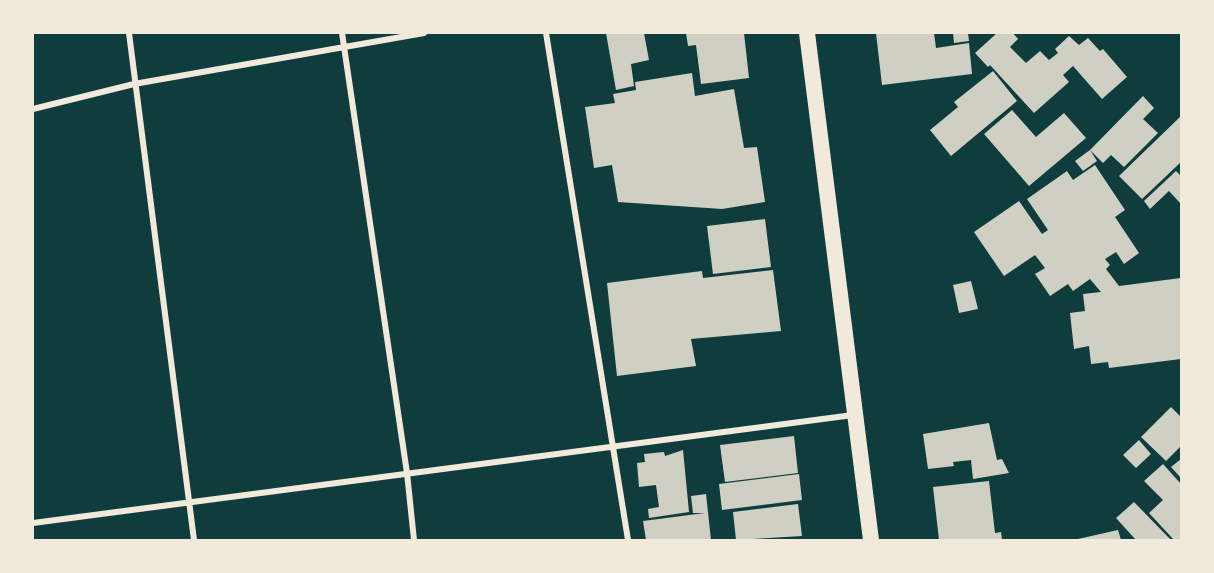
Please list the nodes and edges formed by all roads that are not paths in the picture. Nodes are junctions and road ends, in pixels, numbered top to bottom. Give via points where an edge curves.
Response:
1 (129, 33) edge
2 (342, 33) edge
3 (424, 33) edge
4 (546, 33) edge
5 (807, 33) edge
6 (346, 48) junction
7 (134, 84) junction
8 (33, 109) edge
9 (854, 414) junction
10 (611, 446) junction
11 (407, 473) junction
12 (190, 502) junction
13 (33, 523) edge
14 (194, 540) edge
15 (414, 540) edge
16 (628, 540) edge
17 (871, 540) edge

1 - 7 street
2 - 6 street
3 - 6 street
4 - 10 street
5 - 9 highway
6 - 7 street
6 - 11 street
7 - 8 street
7 - 12 street
9 - 10 street
9 - 17 highway
10 - 11 street
10 - 16 street
11 - 12 street
11 - 15 street
12 - 13 street
12 - 14 street

